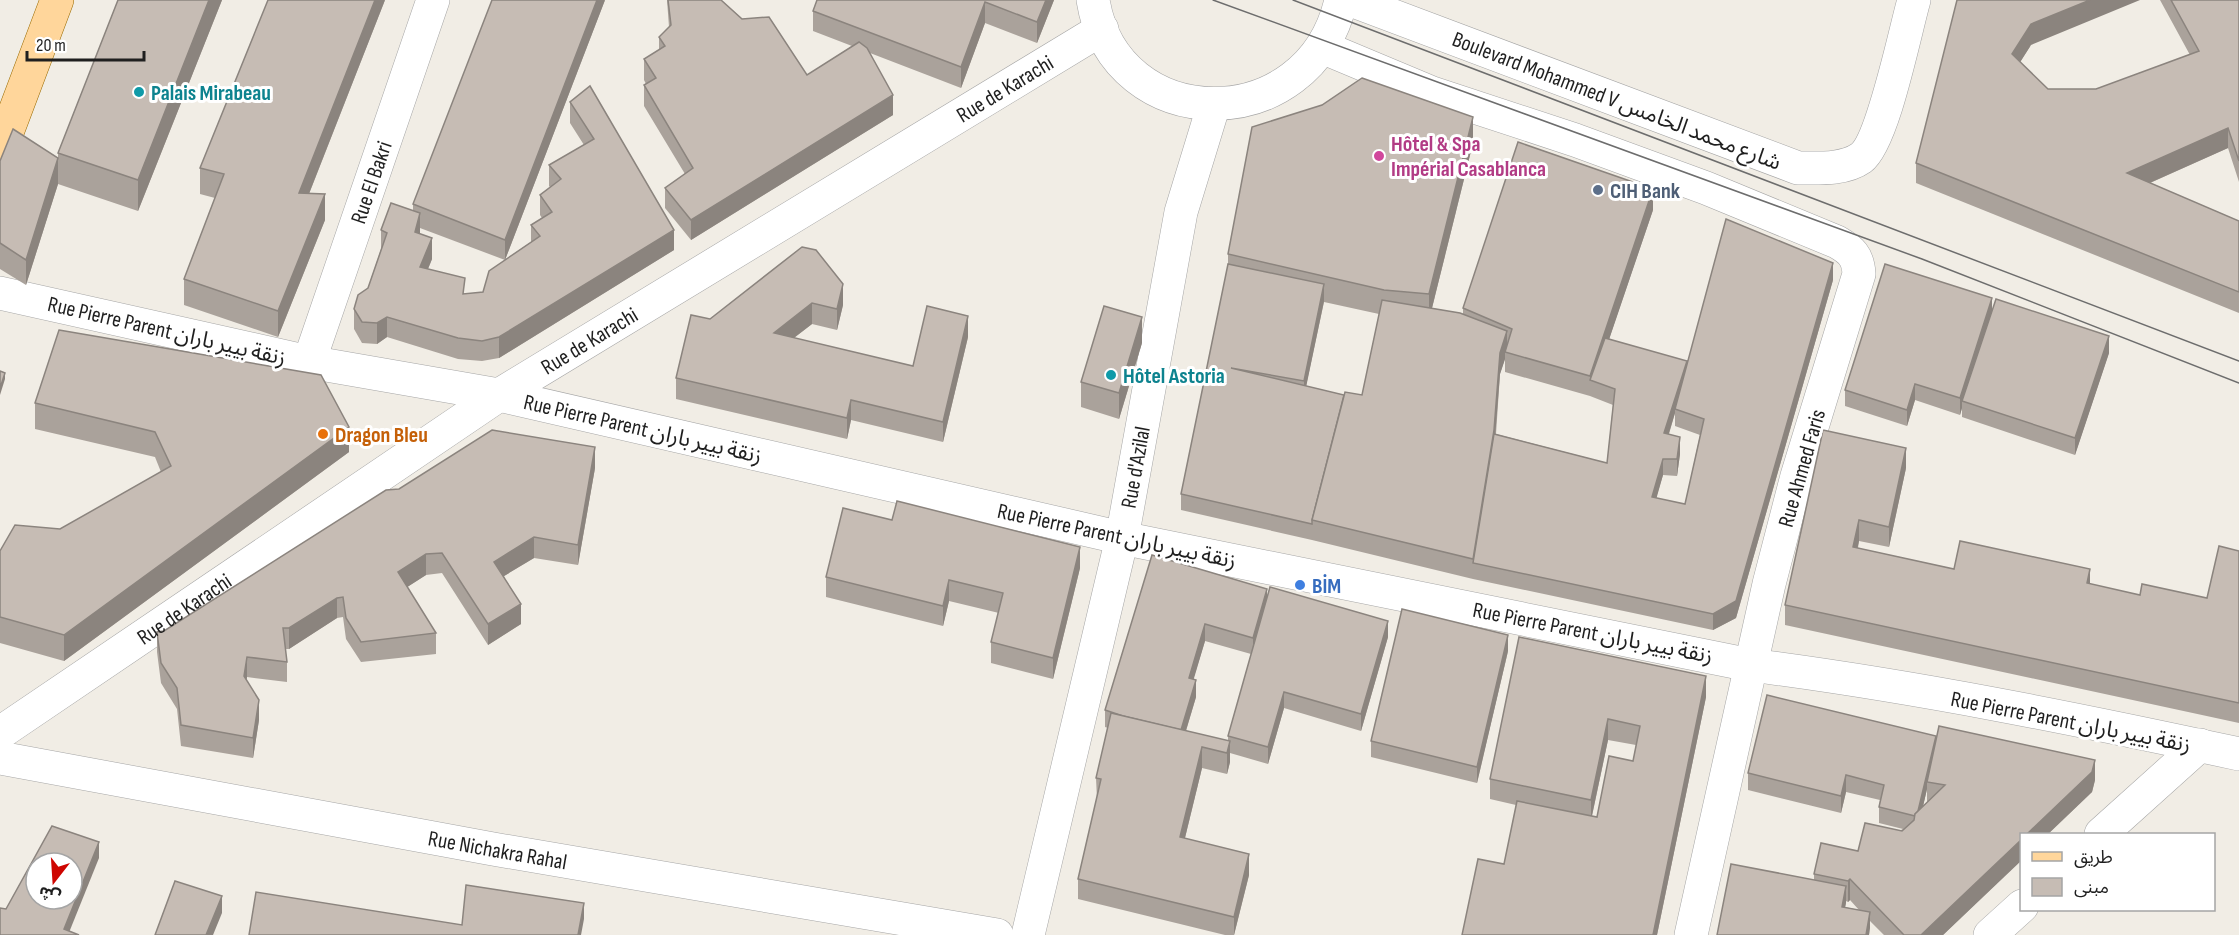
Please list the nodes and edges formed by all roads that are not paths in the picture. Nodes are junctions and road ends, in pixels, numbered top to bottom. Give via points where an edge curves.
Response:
1 (57, 0) edge
2 (433, 0) edge
3 (1341, 0) edge
4 (1351, 0) edge
5 (1914, 0) edge
6 (1097, 14) edge
7 (1322, 47) junction
8 (1214, 104) junction
9 (0, 151) edge
10 (0, 293) edge
11 (309, 362) junction
12 (499, 395) junction
13 (1122, 538) junction
14 (1750, 665) junction
15 (0, 733) edge
16 (2200, 745) junction
17 (2239, 754) edge
18 (0, 758) edge
19 (2102, 833) edge
20 (2020, 908) edge
21 (997, 935) edge
22 (1028, 935) edge
23 (1691, 935) edge
24 (1990, 935) edge

1 - 9 main road
2 - 11 street, Rue El Bakri
3 - 7 street via 1333,29
4 - 5 street, Boulevard Mohammed V شارع محمد الخامس via 1798,168 1839,167 1862,158 1876,138
6 - 8 street via 1121,60 1149,84 1170,95
6 - 12 street, Rue de Karachi
7 - 8 street via 1302,72 1276,90 1246,101
7 - 14 street, Rue Ahmed Faris via 1432,93 1706,188 1836,242 1854,254 1858,274 1797,477
8 - 13 street, Rue d'Azilal via 1181,212
10 - 11 street, Rue Pierre Parent زنقة بيير باران
11 - 12 street, Rue Pierre Parent زنقة بيير باران
12 - 13 street, Rue Pierre Parent زنقة بيير باران
12 - 15 street, Rue de Karachi
13 - 14 street, Rue Pierre Parent زنقة بيير باران
13 - 22 street, Rue d'Azilal
14 - 16 street, Rue Pierre Parent زنقة بيير باران
14 - 23 street, Rue Ahmed Faris
16 - 17 street, Rue Pierre Parent زنقة بيير باران
16 - 19 street
18 - 21 street, Rue Nichakra Rahal via 493,849
20 - 24 street

